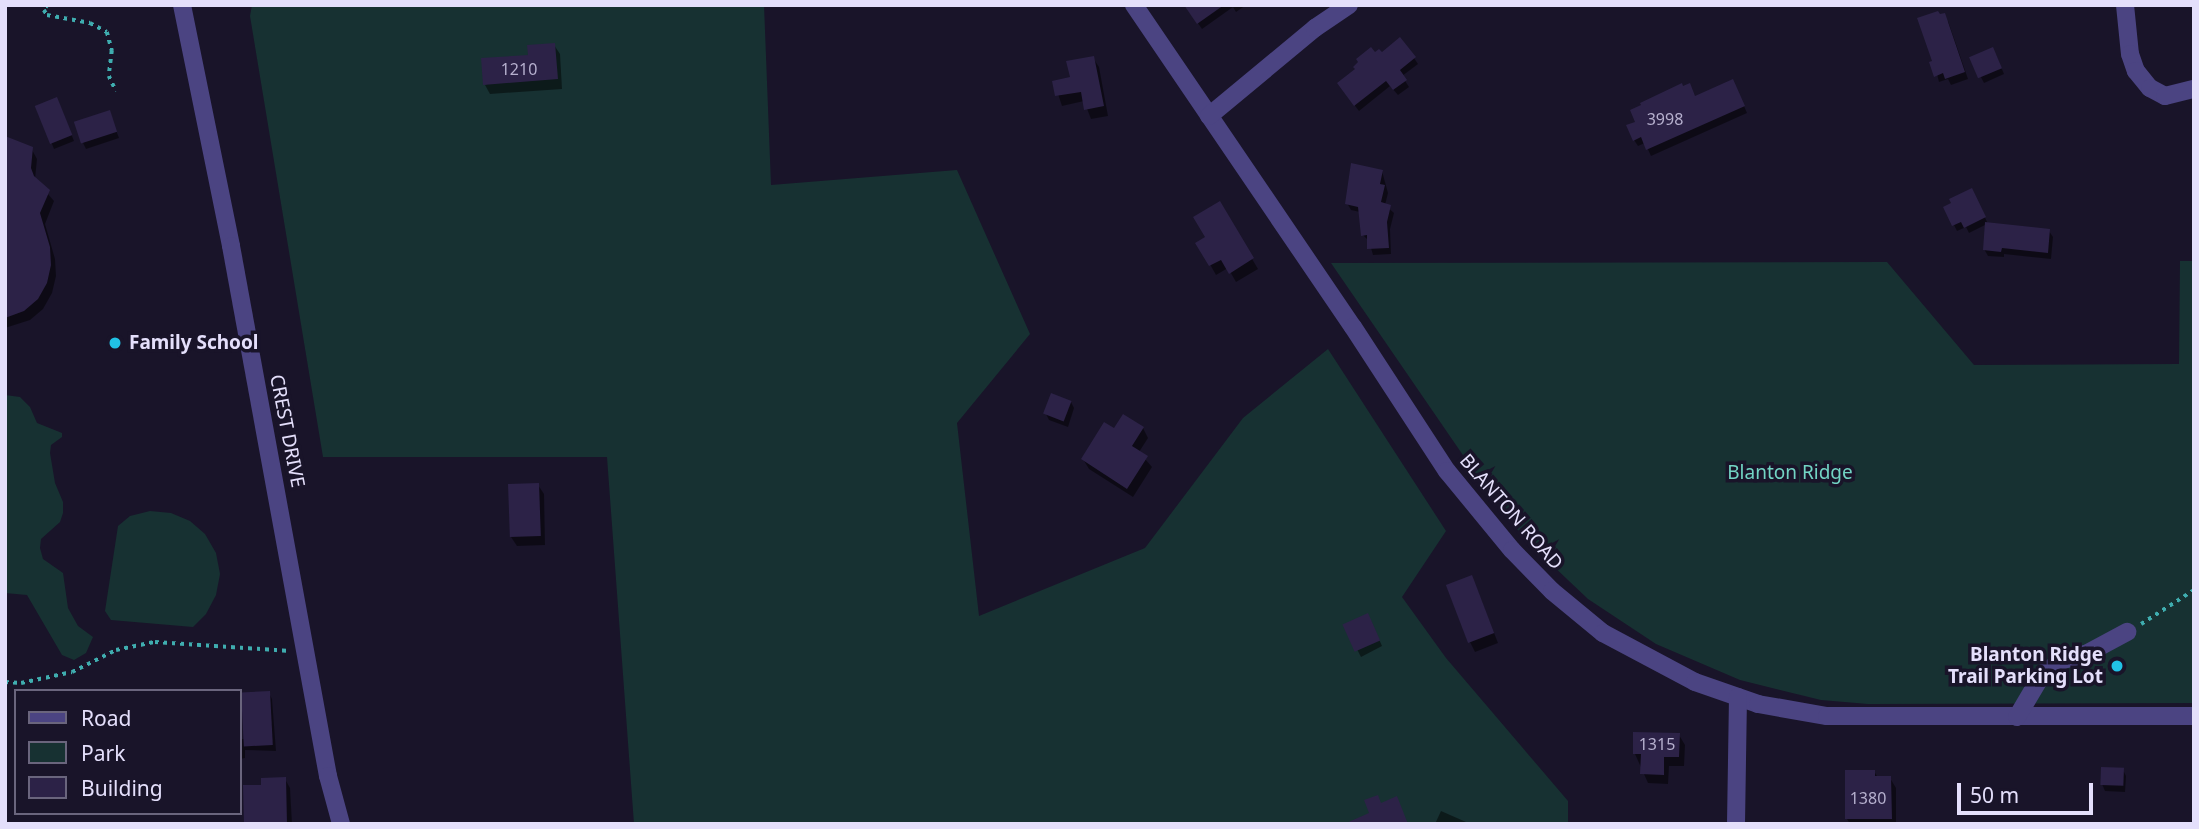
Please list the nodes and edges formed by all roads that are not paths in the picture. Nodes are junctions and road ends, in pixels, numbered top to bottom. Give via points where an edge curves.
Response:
1 (182, 5) edge
2 (1133, 5) edge
3 (1349, 5) edge
4 (2125, 5) edge
5 (2194, 89) edge
6 (1209, 116) junction
7 (2127, 632) road end
8 (1738, 697) junction
9 (2194, 716) edge
10 (2017, 717) junction
11 (341, 824) edge
12 (1736, 824) edge

1 - 11 street, CREST DRIVE via 234,260 328,776
2 - 6 street, BLANTON ROAD
3 - 6 street
4 - 5 street via 2136,71 2150,88 2165,96
6 - 8 street, BLANTON ROAD via 1420,433 1512,550 1603,633 1669,670
7 - 10 street via 2043,673
8 - 10 street, BLANTON ROAD via 1826,716
8 - 12 street
9 - 10 street, BLANTON ROAD

